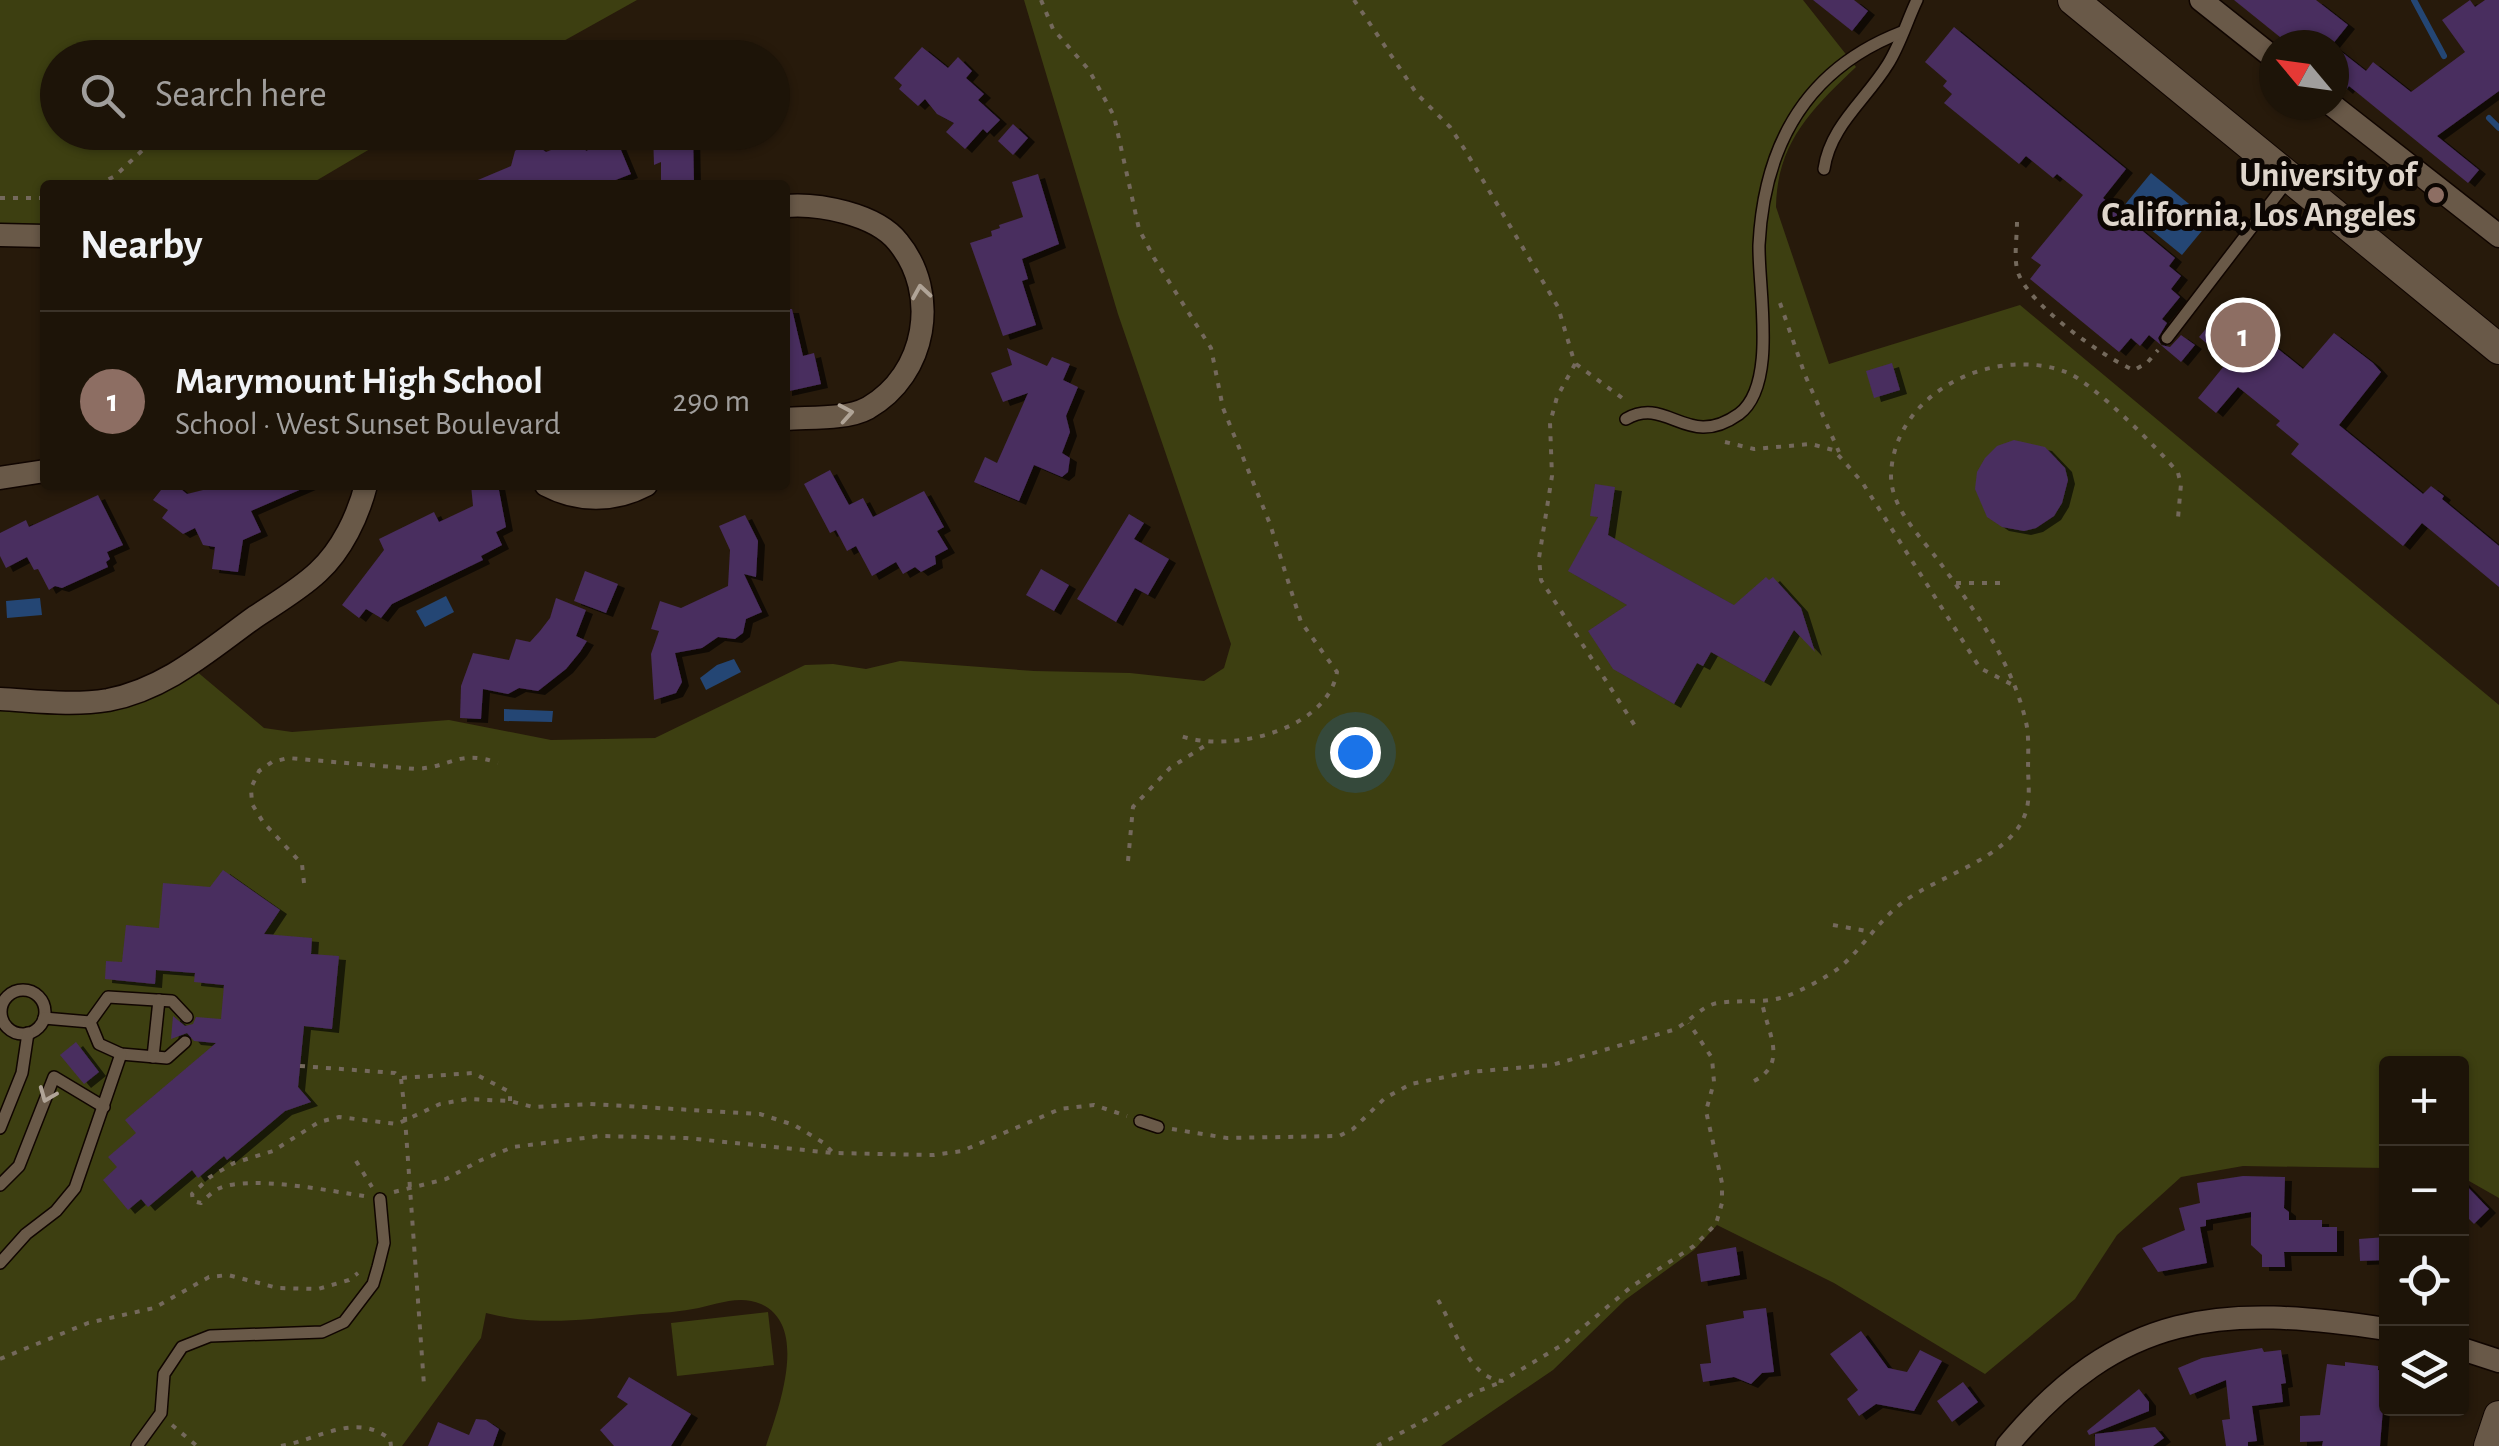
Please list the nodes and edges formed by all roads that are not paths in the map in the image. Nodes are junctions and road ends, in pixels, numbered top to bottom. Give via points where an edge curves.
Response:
1 (1917, 0) edge
2 (2073, 0) edge
3 (2202, 0) edge
4 (1902, 32) junction
5 (2259, 46) edge
6 (2349, 118) edge
7 (1824, 169) dead end
8 (2289, 179) junction
9 (790, 206) edge
10 (0, 235) edge
11 (40, 236) edge
12 (2499, 236) edge
13 (2167, 338) road end
14 (2499, 349) edge
15 (790, 418) edge
16 (1626, 419) dead end
17 (40, 471) edge
18 (0, 478) edge
19 (364, 490) edge
20 (556, 490) edge
21 (637, 490) edge
22 (0, 699) edge
23 (159, 1000) junction
24 (187, 1016) dead end
25 (44, 1018) junction
26 (90, 1022) junction
27 (3, 1031) edge
28 (28, 1033) junction
29 (184, 1042) dead end
30 (121, 1054) junction
31 (153, 1057) junction
32 (104, 1107) junction
33 (1140, 1121) road end
34 (1, 1123) edge
35 (1158, 1127) road end
36 (0, 1185) edge
37 (380, 1199) road end
38 (0, 1263) edge
39 (2379, 1328) edge
40 (2469, 1351) edge
41 (2499, 1361) edge
42 (2499, 1416) edge
43 (137, 1446) edge
44 (2007, 1446) edge
45 (2488, 1446) edge

1 - 4 lane
2 - 8 main road
3 - 5 street
4 - 7 lane via 1875,85 1832,136
4 - 16 lane via 1839,68 1784,130 1762,209 1757,388 1742,412 1702,429 1658,413 1641,411
6 - 12 street
8 - 13 lane
8 - 14 main road
15 -> 9 street via 866,409 897,383 925,319 919,278 897,240 845,212
10 - 11 street
17 - 18 street
19 - 22 street via 345,538 319,572 210,654 142,691 108,700
20 - 21 street via 596,498
23 - 24 lane via 172,1001
23 - 26 lane via 108,997
23 - 31 lane
25 - 26 lane
25 - 27 lane via 39,997 18,991 2,1005
25 - 28 lane
26 - 30 lane via 99,1044
27 - 28 lane
28 - 34 lane via 22,1073
29 - 31 lane via 167,1058
30 - 31 lane
30 - 32 lane
32 -> 36 lane via 54,1077 19,1166
32 - 38 lane via 75,1188
33 - 35 lane
37 - 43 lane via 384,1244 373,1284 344,1322 266,1336 210,1336 182,1347 160,1386 162,1408
39 - 44 street via 2308,1317 2176,1325 2091,1366
40 - 41 street
42 - 45 main road

